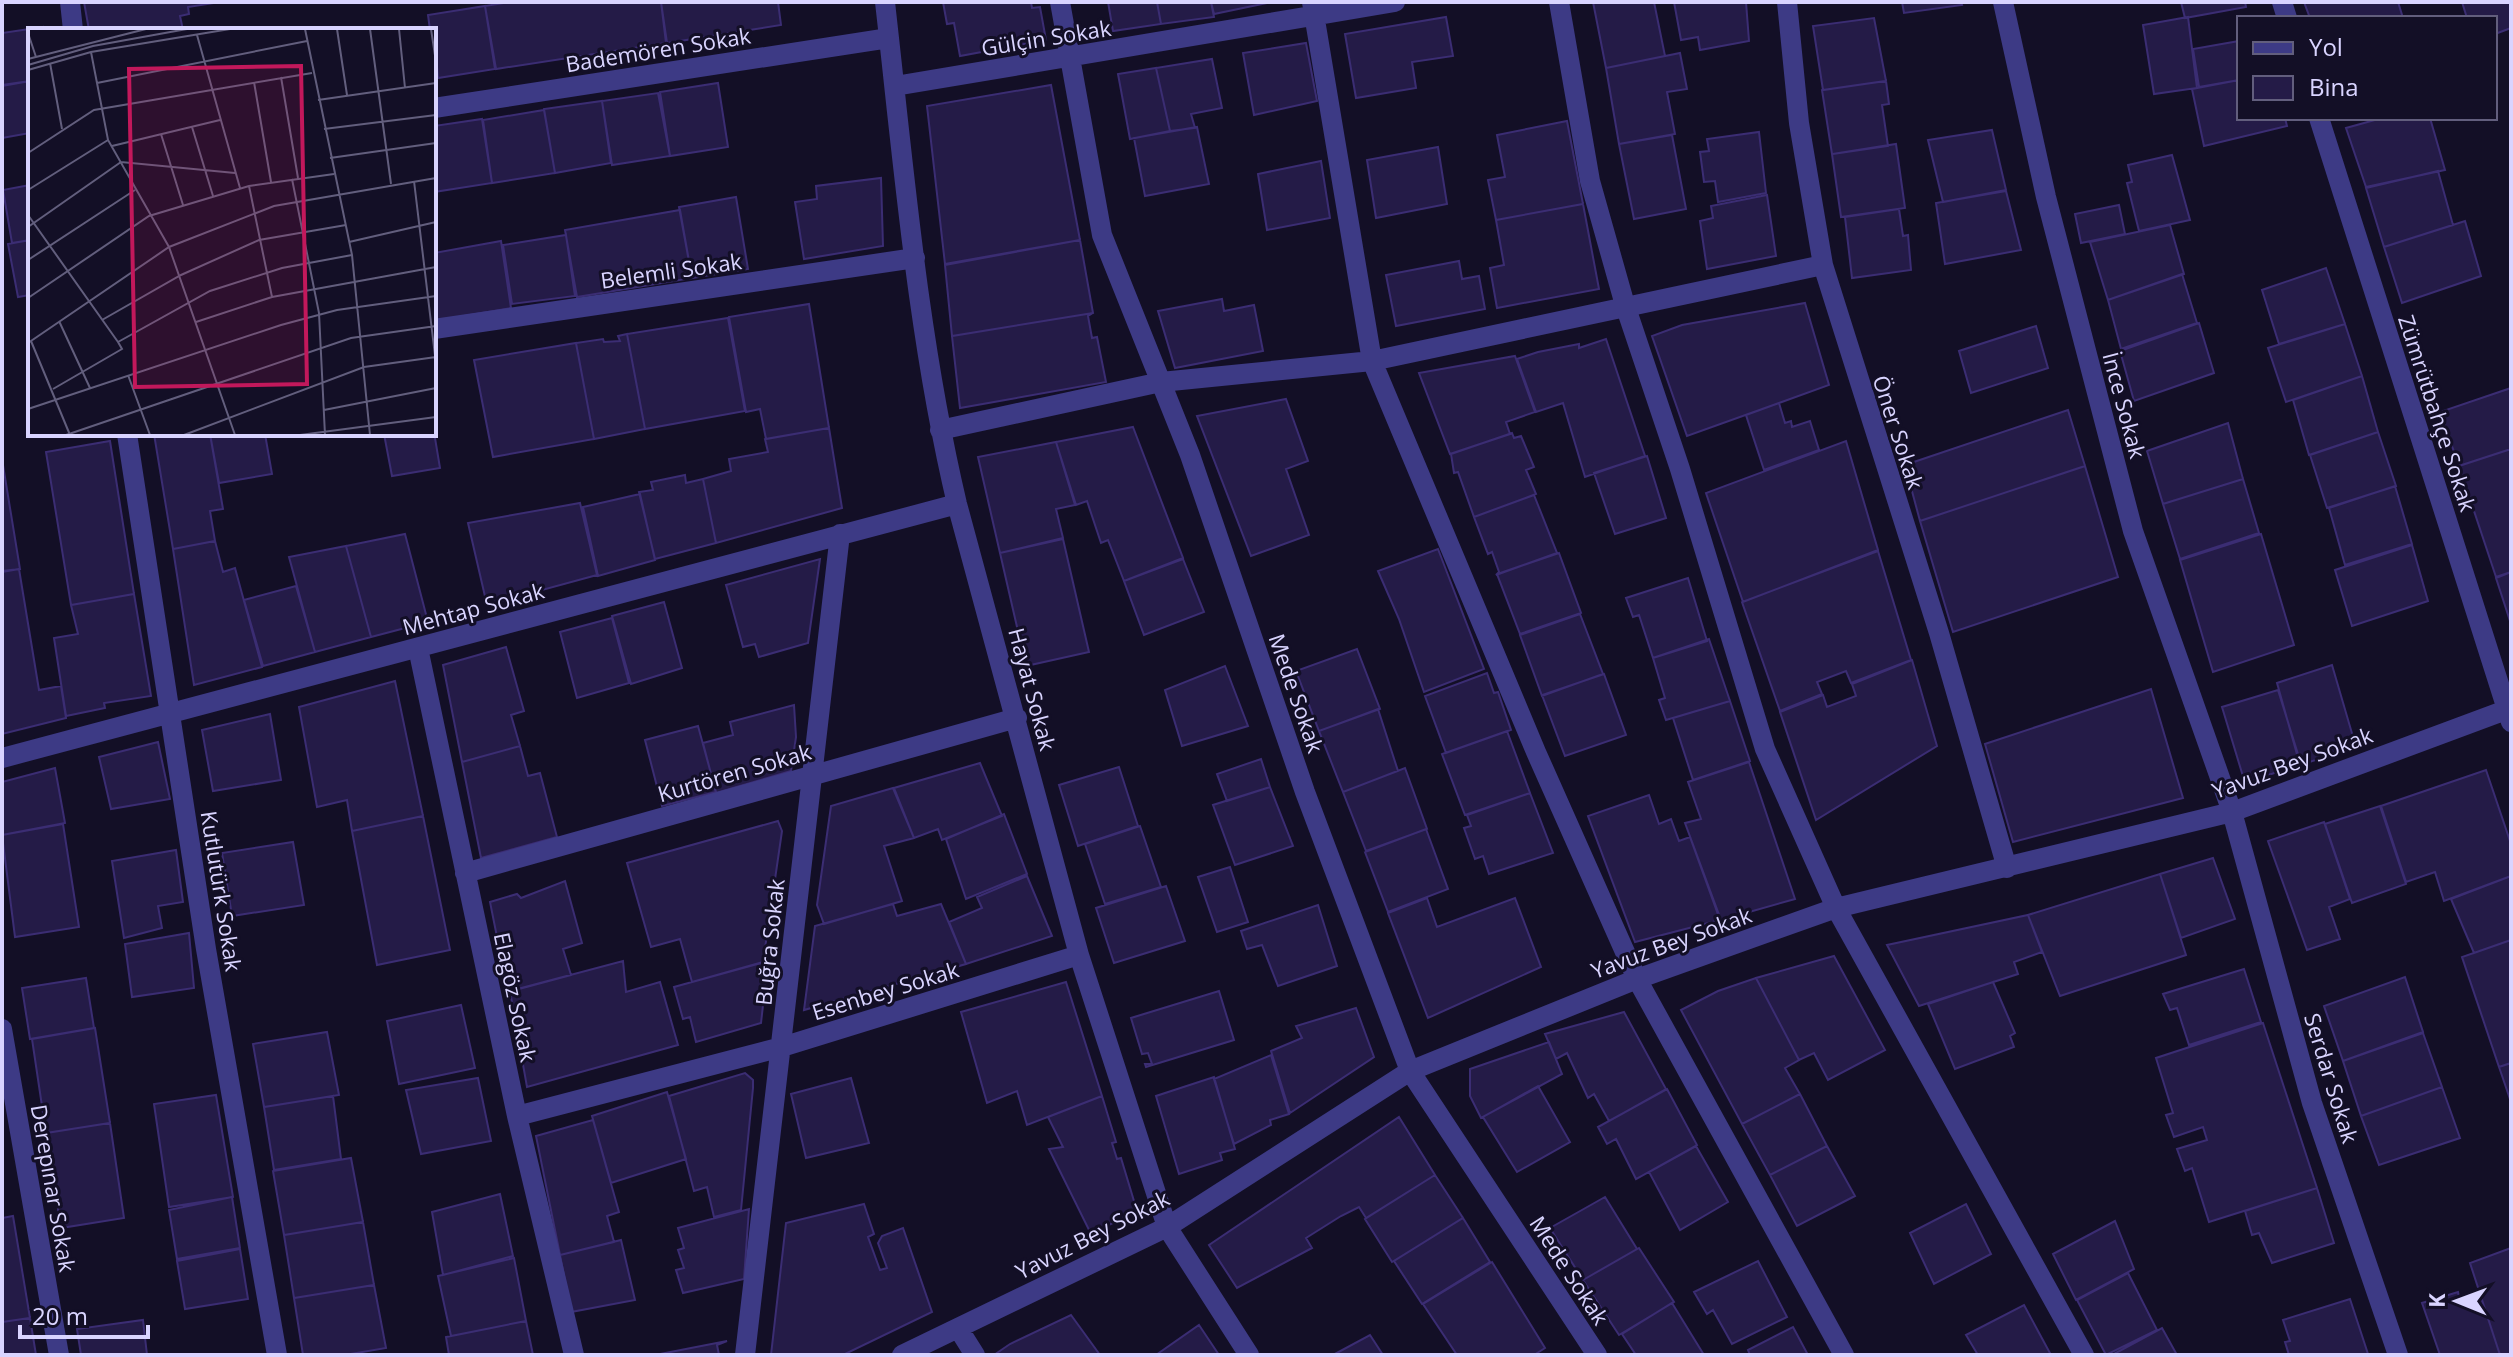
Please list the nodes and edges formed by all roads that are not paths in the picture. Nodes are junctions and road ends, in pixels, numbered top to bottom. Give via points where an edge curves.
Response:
1 (70, 2) edge
2 (885, 2) edge
3 (1060, 2) edge
4 (1395, 2) edge
5 (1559, 2) edge
6 (1787, 2) edge
7 (2003, 2) edge
8 (1313, 9) edge
9 (73, 28) edge
10 (889, 38) junction
11 (1071, 58) junction
12 (895, 86) junction
13 (436, 108) edge
14 (2320, 120) edge
15 (915, 258) junction
16 (1823, 265) junction
17 (1625, 305) junction
18 (436, 329) edge
19 (1372, 361) junction
20 (1161, 382) junction
21 (940, 430) junction
22 (127, 436) edge
23 (957, 504) junction
24 (840, 534) junction
25 (418, 648) junction
26 (170, 712) junction
27 (2510, 713) edge
28 (1017, 718) junction
29 (2, 758) edge
30 (811, 775) junction
31 (2232, 812) junction
32 (2007, 868) junction
33 (465, 873) junction
34 (1836, 908) junction
35 (1079, 955) junction
36 (1637, 979) junction
37 (2, 1029) edge
38 (782, 1047) junction
39 (1410, 1071) junction
40 (517, 1116) junction
41 (1167, 1227) junction
42 (958, 1328) junction
43 (59, 1355) edge
44 (277, 1355) edge
45 (574, 1355) edge
46 (745, 1355) edge
47 (902, 1355) edge
48 (975, 1355) edge
49 (1249, 1355) edge
50 (1597, 1355) edge
51 (1844, 1355) edge
52 (2084, 1355) edge
53 (2398, 1355) edge

1 - 9 street
2 - 10 street, Hayat Sokak
3 - 11 street, Mede Sokak
4 - 8 street, Gülçin Sokak
5 - 17 street via 1590,181
6 - 16 street, Öner Sokak via 1799,123
7 - 31 street, İnce Sokak via 2046,197 2133,531
8 - 11 street, Gülçin Sokak
8 - 19 street
10 - 12 street, Hayat Sokak
10 - 13 street, Bademören Sokak
11 - 12 street, Gülçin Sokak
11 - 20 street, Mede Sokak via 1102,235
12 - 15 street, Hayat Sokak
14 - 27 street, Zümrütbahçe Sokak
15 - 18 street, Belemli Sokak
15 - 21 street, Hayat Sokak
16 - 17 street
16 - 32 street, Öner Sokak
17 - 19 street
17 - 34 street via 1765,749
19 - 20 street
19 - 36 street
20 - 21 street
20 - 39 street, Mede Sokak
21 - 23 street, Hayat Sokak
22 - 26 street, Kutlutürk Sokak
23 - 24 street, Mehtap Sokak
23 - 28 street, Hayat Sokak
24 - 25 street, Mehtap Sokak
24 - 30 street, Buğra Sokak
25 - 26 street, Mehtap Sokak
25 - 33 street, Elagöz Sokak
26 - 29 street, Mehtap Sokak
26 - 44 street, Kutlutürk Sokak
27 - 31 street, Yavuz Bey Sokak
28 - 30 street, Kurtören Sokak
28 - 35 street, Hayat Sokak
30 - 33 street, Kurtören Sokak
30 - 38 street, Buğra Sokak
31 - 32 street, Yavuz Bey Sokak
31 - 53 street, Serdar Sokak via 2312,1103
32 - 34 street, Yavuz Bey Sokak
33 - 40 street, Elagöz Sokak
34 - 36 street, Yavuz Bey Sokak
34 - 52 street
35 - 38 street, Esenbey Sokak
35 - 41 street, Hayat Sokak
36 - 39 street, Yavuz Bey Sokak
36 - 51 street
37 - 43 street, Derepınar Sokak
38 - 40 street, Esenbey Sokak
38 - 46 street, Buğra Sokak
39 - 41 street, Yavuz Bey Sokak
39 - 50 street, Mede Sokak
40 - 45 street, Elagöz Sokak
41 - 42 street, Yavuz Bey Sokak
41 - 49 street, Hayat Sokak
42 - 47 street, Yavuz Bey Sokak
42 - 48 street

